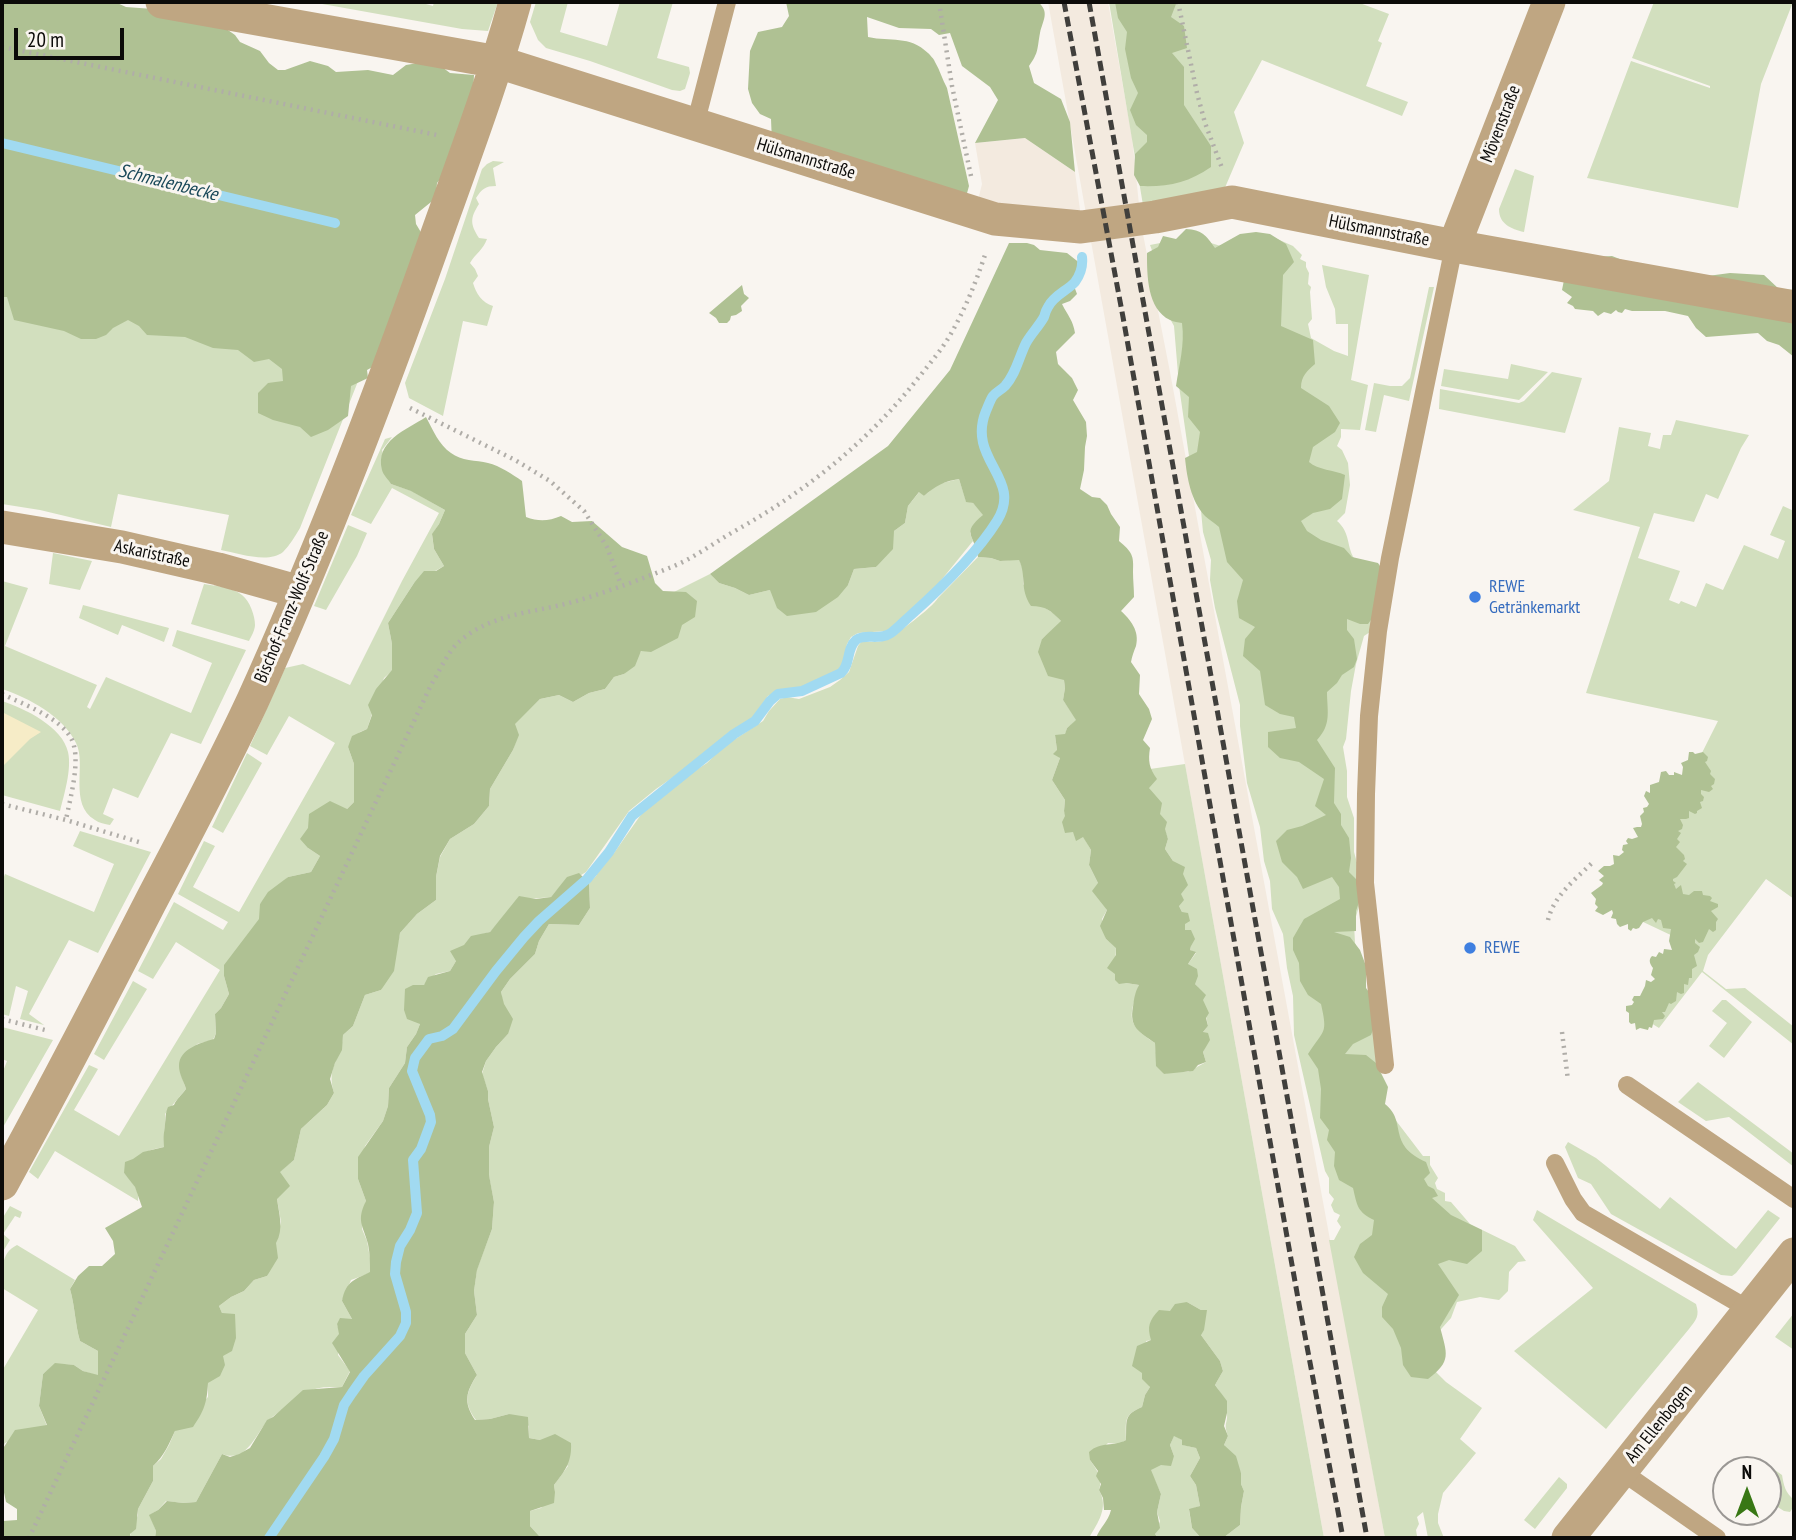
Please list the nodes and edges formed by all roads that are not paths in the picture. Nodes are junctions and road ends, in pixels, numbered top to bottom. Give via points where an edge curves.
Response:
1 (162, 2) edge
2 (515, 2) edge
3 (727, 2) edge
4 (1549, 2) edge
5 (498, 62) junction
6 (695, 125) junction
7 (1454, 246) junction
8 (1794, 307) edge
9 (2, 527) edge
10 (300, 592) junction
11 (1385, 1065) dead end
12 (1627, 1085) dead end
13 (1555, 1163) dead end
14 (2, 1184) edge
15 (1794, 1199) edge
16 (1794, 1254) edge
17 (1750, 1310) junction
18 (1621, 1471) junction
19 (1568, 1538) edge
20 (1717, 1538) edge

1 - 5 street, Hülsmannstraße
2 - 5 street, Bischof-Franz-Wolf-Straße
3 - 6 lane
4 - 7 street, Mövenstraße
5 - 6 street, Hülsmannstraße
5 - 10 street, Bischof-Franz-Wolf-Straße via 378,396
6 - 7 street, Hülsmannstraße via 982,215 1032,223 1081,227 1232,202
7 - 8 street, Hülsmannstraße
7 - 11 lane, Hülsmannstraße via 1388,570 1367,756 1365,883
9 - 10 street, Askaristraße via 122,547
10 - 14 street, Bischof-Franz-Wolf-Straße via 252,702 176,853
12 - 15 lane
13 - 17 lane via 1583,1213
16 - 17 street, Am Ellenbogen
17 - 18 street, Am Ellenbogen
18 - 19 street, Am Ellenbogen
18 - 20 lane

